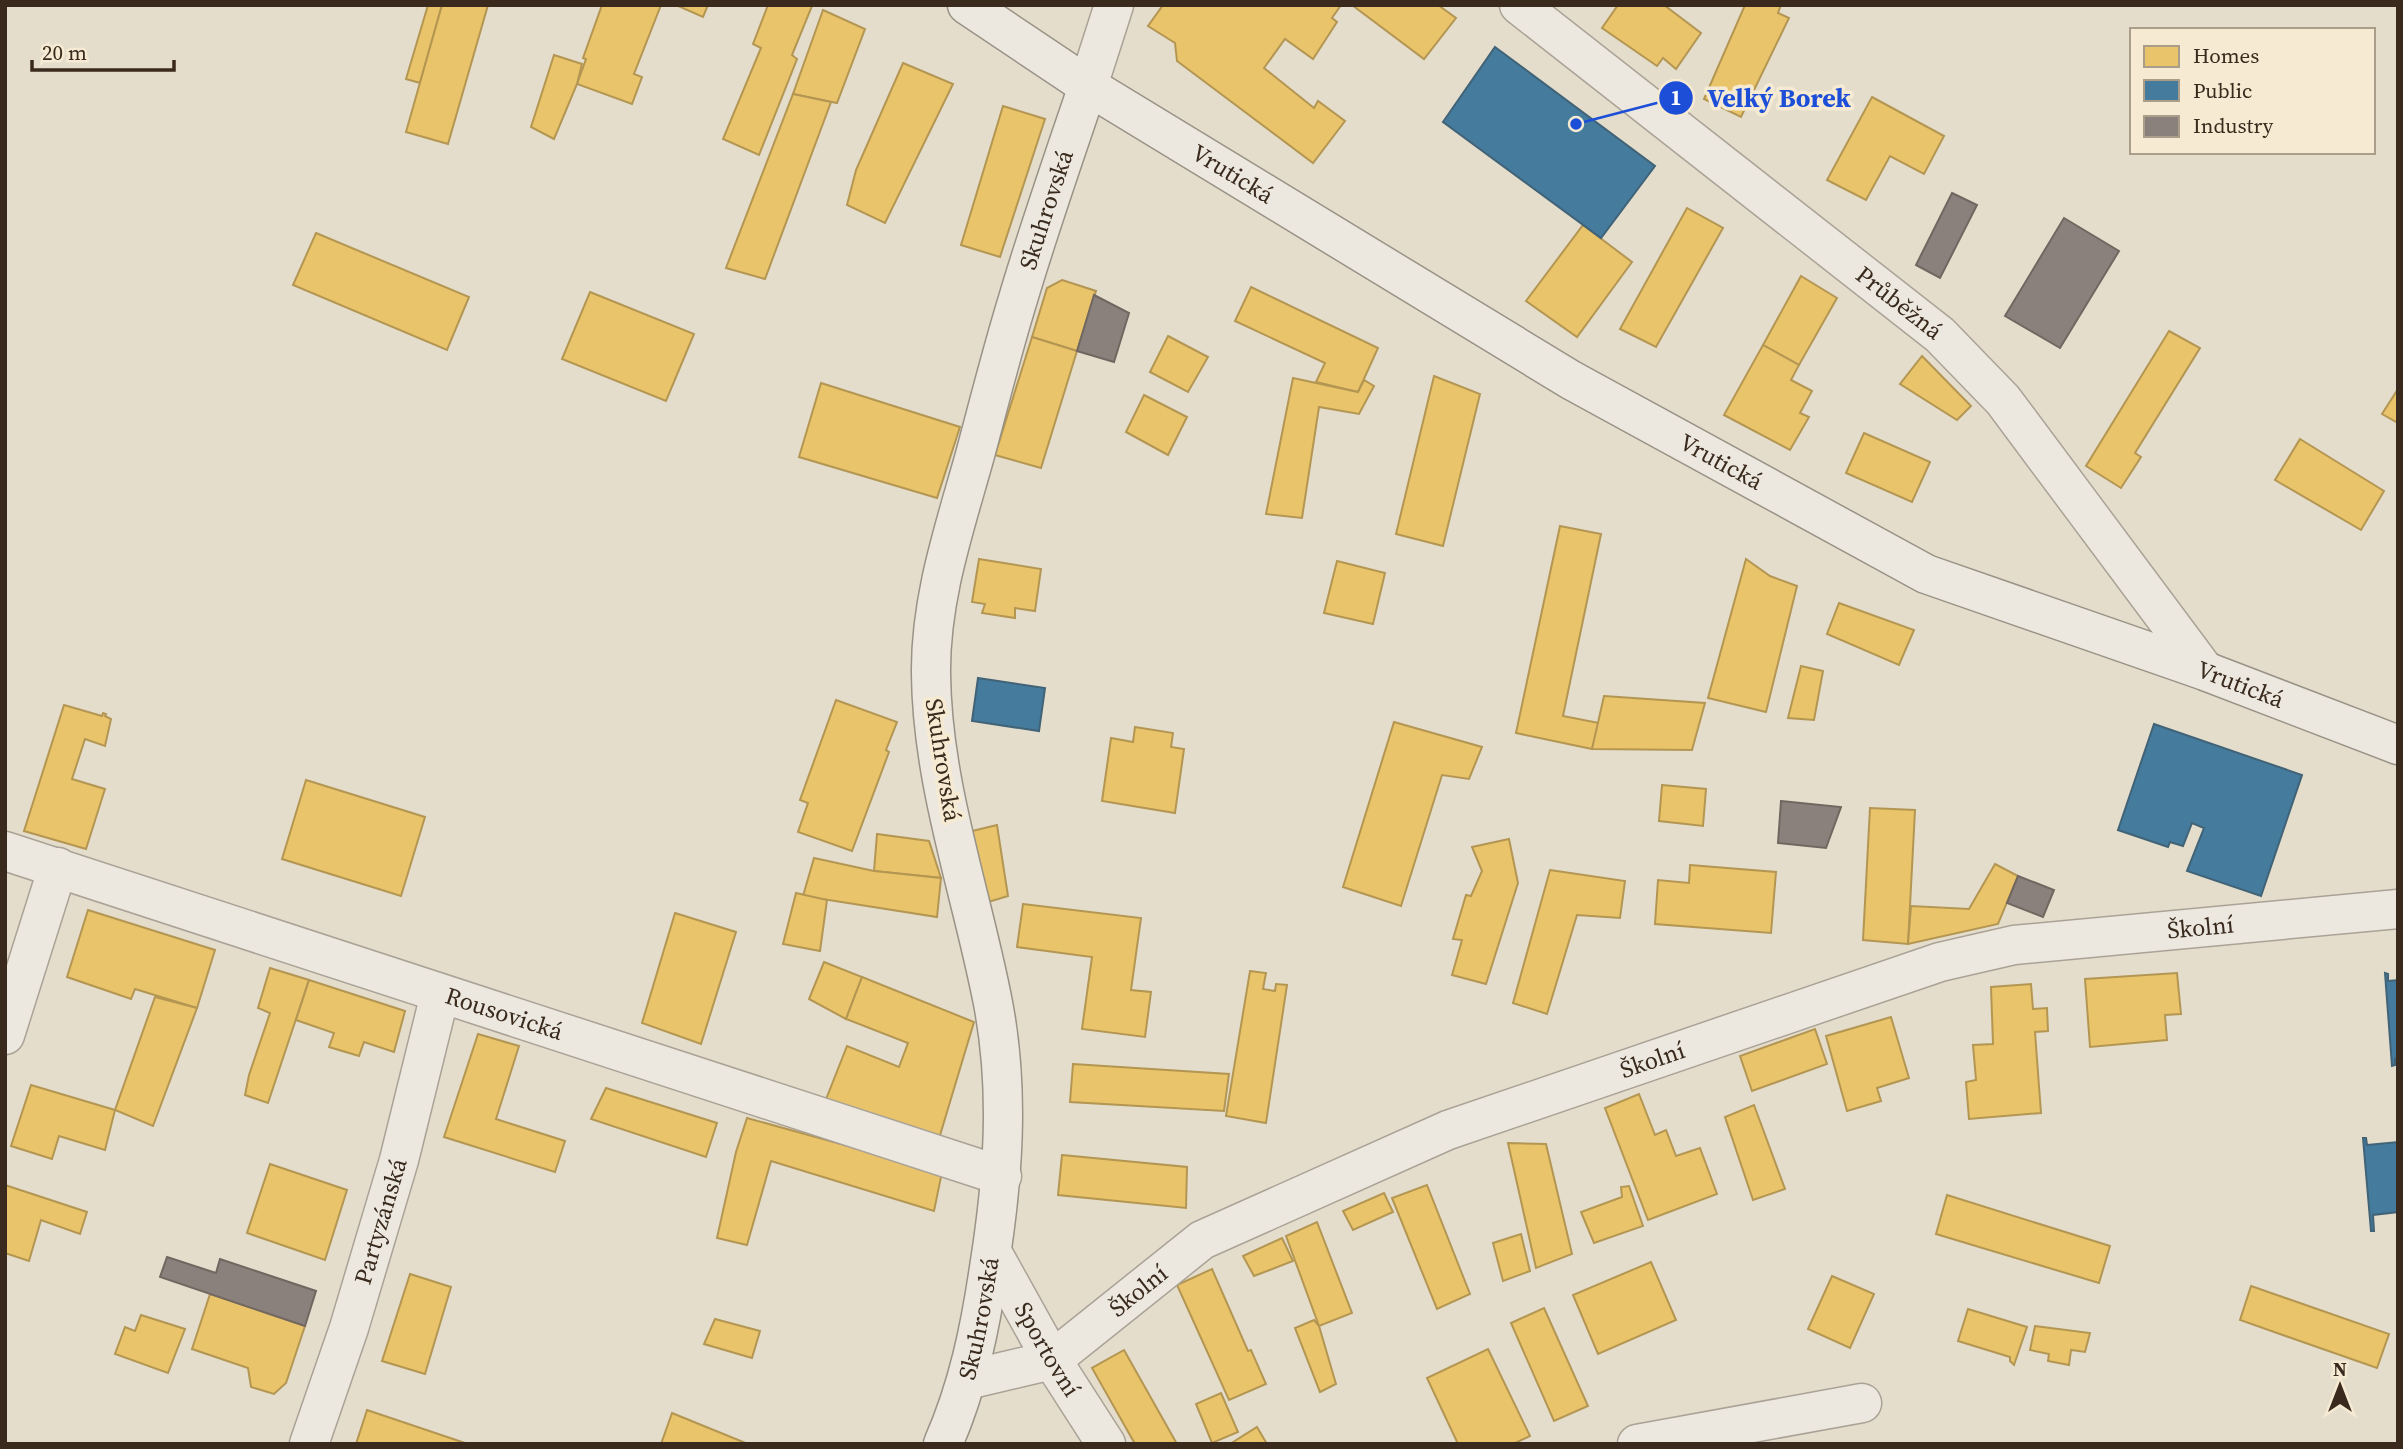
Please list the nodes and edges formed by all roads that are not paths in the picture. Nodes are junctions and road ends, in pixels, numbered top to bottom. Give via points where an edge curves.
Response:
1 (967, 5) edge
2 (1114, 5) edge
3 (1519, 5) edge
4 (1088, 86) junction
5 (2205, 671) junction
6 (2398, 745) edge
7 (5, 851) edge
8 (58, 867) junction
9 (2398, 909) edge
10 (440, 994) junction
11 (5, 1035) edge
12 (1002, 1176) junction
13 (992, 1252) junction
14 (1052, 1360) junction
15 (967, 1380) junction
16 (1862, 1403) dead end
17 (309, 1444) edge
18 (943, 1444) edge
19 (1106, 1444) edge
20 (1637, 1444) edge

1 - 4 street, Vrutická
2 - 4 street
3 - 5 street, Průběžná via 1940,335 2003,400
4 - 5 street, Vrutická via 1571,380 1926,574
4 - 12 street, Skuhrovská via 1018,299 942,570 933,622 932,707 939,766 1000,1051
5 - 6 street, Vrutická
7 - 8 street, Rousovická
8 - 10 street, Rousovická
8 - 11 street
9 - 14 street, Školní via 2014,945 1940,962 1436,1135 1202,1240
10 - 12 street, Rousovická
10 - 17 street, Partyzánská via 399,1160
12 - 13 street, Skuhrovská
13 - 14 street, Sportovní
13 - 15 street, Skuhrovská
14 - 15 street, Školní
14 - 19 street, Sportovní
15 - 18 street, Skuhrovská
16 - 20 street

